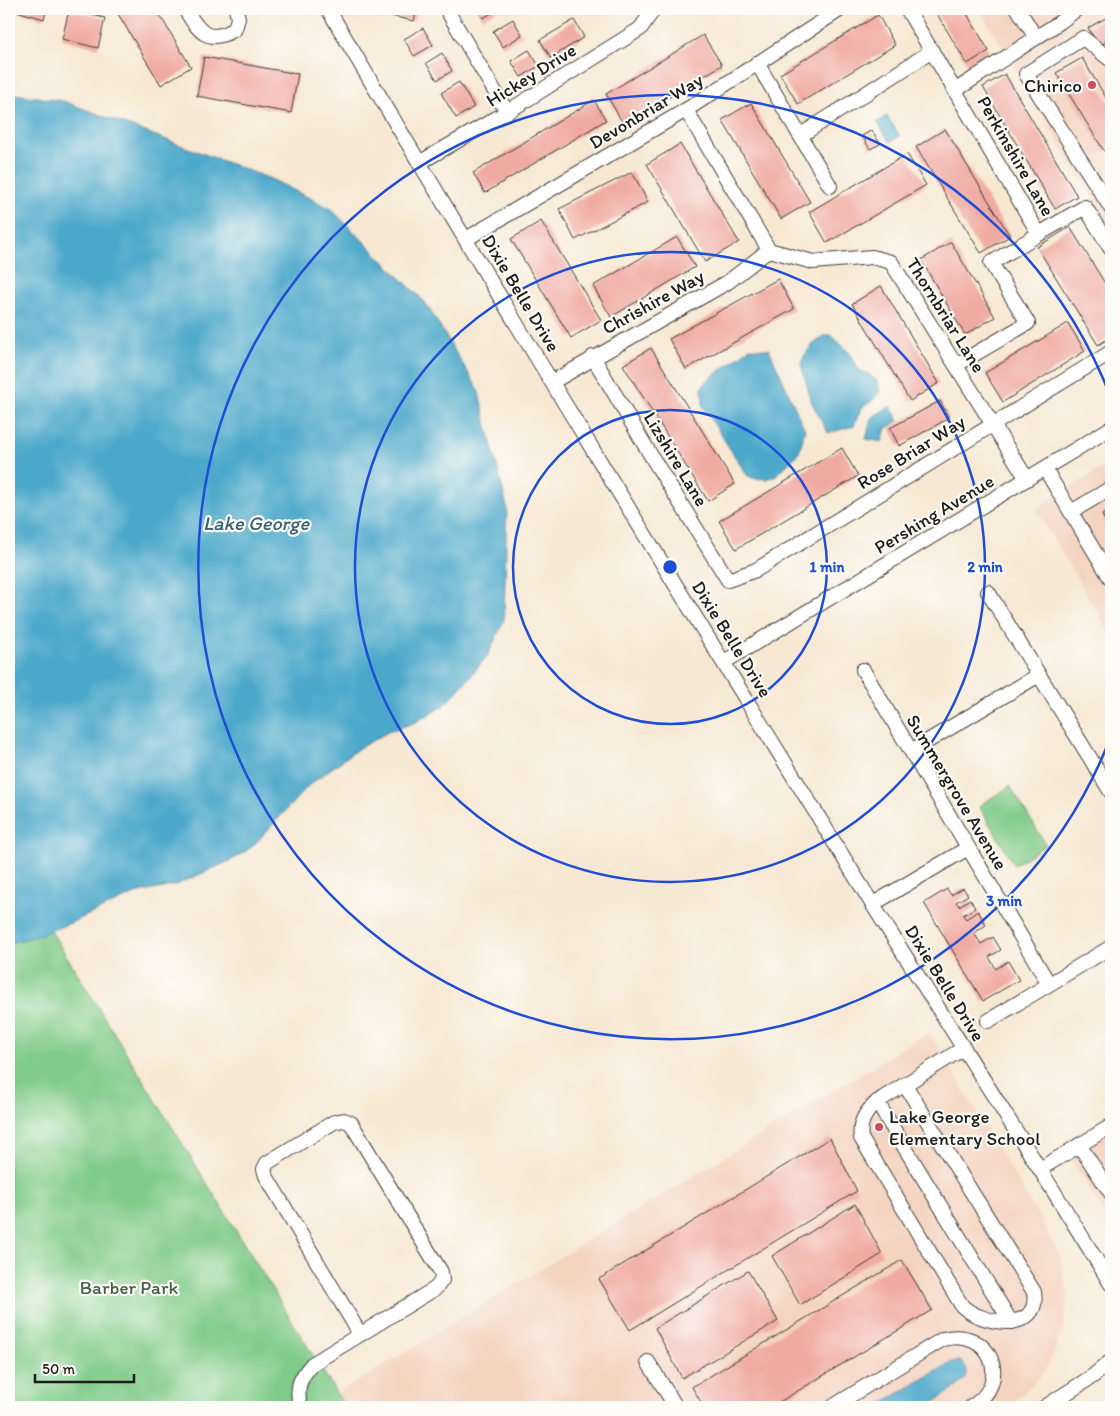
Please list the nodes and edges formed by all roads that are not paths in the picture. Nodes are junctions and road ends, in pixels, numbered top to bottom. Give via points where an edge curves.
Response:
1 (185, 9) edge
2 (236, 9) edge
3 (328, 9) edge
4 (654, 9) edge
5 (841, 9) edge
6 (907, 9) edge
7 (1018, 9) edge
8 (1077, 9) edge
9 (448, 12) dead end
10 (1036, 38) junction
11 (932, 51) junction
12 (1111, 60) edge
13 (757, 63) junction
14 (956, 90) junction
15 (686, 110) junction
16 (507, 112) junction
17 (801, 135) junction
18 (419, 163) junction
19 (830, 186) dead end
20 (1111, 208) edge
21 (1039, 234) junction
22 (466, 239) junction
23 (1111, 249) edge
24 (769, 250) junction
25 (1111, 352) edge
26 (594, 357) junction
27 (956, 365) junction
28 (552, 382) junction
29 (992, 424) junction
30 (1111, 428) edge
31 (1045, 469) junction
32 (1027, 479) junction
33 (1111, 488) edge
34 (1071, 512) junction
35 (1111, 579) edge
36 (728, 580) joint
37 (988, 592) dead end
38 (724, 662) junction
39 (863, 670) dead end
40 (1039, 675) junction
41 (911, 752) junction
42 (1111, 792) edge
43 (968, 848) junction
44 (873, 904) junction
45 (1111, 948) edge
46 (1049, 984) junction
47 (988, 1021) dead end
48 (964, 1048) junction
49 (905, 1085) junction
50 (877, 1102) junction
51 (1111, 1126) edge
52 (1080, 1145) junction
53 (1040, 1169) junction
54 (1111, 1193) edge
55 (1111, 1284) edge
56 (1011, 1322) junction
57 (360, 1334) junction
58 (1111, 1361) edge
59 (648, 1362) dead end
60 (300, 1407) edge
61 (676, 1407) edge
62 (832, 1407) edge
63 (971, 1407) edge
64 (1045, 1407) edge

1 - 2 street via 196,28 204,34 222,36 235,29
3 - 18 street, Dixie Belle Drive
4 - 16 street, Hickey Drive via 640,29
5 - 13 street, Devonbriar Way
6 - 11 street, Perkinshire Lane
7 - 10 street
8 - 10 street
9 - 16 street
10 - 14 street
11 - 14 street, Perkinshire Lane
11 - 17 street
12 - 20 street via 1083,38 1026,74
13 - 15 street, Devonbriar Way
13 - 17 street
14 - 21 street, Perkinshire Lane
15 - 22 street, Devonbriar Way
15 - 24 street
16 - 18 street, Hickey Drive
17 - 19 street
18 - 22 street, Dixie Belle Drive
21 - 23 street, Perkinshire Lane via 1085,207
21 - 27 street via 991,263 1028,323
22 - 28 street, Dixie Belle Drive
24 - 26 street, Chrishire Way via 728,282
24 - 27 street, Thornbriar Lane via 813,262 872,257 891,262
25 - 29 street, Rose Briar Way
26 - 28 street, Chrishire Way
26 - 36 street, Lizshire Lane
27 - 29 street, Thornbriar Lane
28 - 38 street, Dixie Belle Drive
29 - 32 street, Thornbriar Lane
29 - 36 street, Rose Briar Way via 756,570
30 - 31 street, Pershing Avenue
31 - 32 street, Pershing Avenue
31 - 34 street
32 - 38 street, Pershing Avenue
33 - 34 street
34 - 35 street
37 - 40 street
38 - 44 street, Dixie Belle Drive
39 - 41 street, Summergrove Avenue
40 - 41 street
40 - 42 street
41 - 43 street, Summergrove Avenue
43 - 44 street
43 - 46 street, Summergrove Avenue
44 - 48 street, Dixie Belle Drive
45 - 46 street
46 - 47 street
48 - 49 street
48 - 53 street, Dixie Belle Drive
49 - 50 street
49 - 56 street via 1034,1292 1036,1300 1030,1314
50 - 56 street
50 - 56 street via 864,1117 861,1138 956,1299 968,1312
51 - 52 street
52 - 53 street
52 - 54 street
53 - 55 street, Dixie Belle Drive
57 - 57 street via 436,1288 442,1280 442,1272 352,1124 344,1120 334,1122 267,1163 264,1170
57 - 60 street via 312,1364 301,1377
58 - 64 street
59 - 61 street
62 - 63 street via 942,1339 954,1336 976,1342 985,1349 994,1369 989,1389

